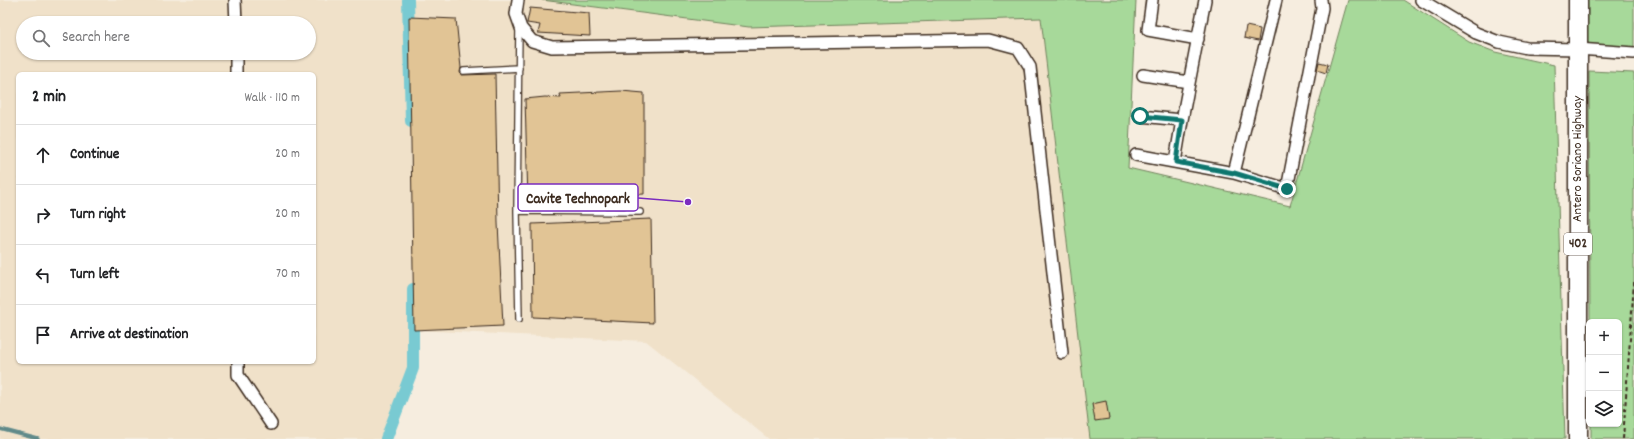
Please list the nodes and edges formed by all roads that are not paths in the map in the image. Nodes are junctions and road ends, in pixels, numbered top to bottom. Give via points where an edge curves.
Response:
1 (235, 0) edge
2 (518, 0) edge
3 (1152, 0) edge
4 (1205, 0) edge
5 (1276, 0) edge
6 (1321, 0) edge
7 (1421, 0) edge
8 (1578, 0) edge
9 (236, 16) edge
10 (519, 22) junction
11 (1198, 39) junction
12 (1578, 49) junction
13 (1634, 53) edge
14 (236, 60) edge
15 (519, 68) junction
16 (464, 71) dead end
17 (236, 72) edge
18 (1143, 75) dead end
19 (1189, 82) junction
20 (1140, 116) dead end
21 (1182, 120) junction
22 (1136, 155) dead end
23 (1176, 162) junction
24 (1234, 173) junction
25 (517, 211) junction
26 (640, 212) dead end
27 (519, 319) dead end
28 (1062, 353) dead end
29 (238, 364) edge
30 (271, 424) dead end
31 (1578, 439) edge

1 - 9 street
2 - 10 street via 516,14
3 - 11 street via 1148,30
4 - 11 street
5 - 24 street
6 - 24 street via 1322,8 1287,189
7 - 12 street via 1476,33 1499,42 1527,48
8 - 12 main road, Antero Soriano Highway / 402
10 - 15 lane
10 - 28 street via 532,41 552,47 988,40 1018,48 1030,67
11 - 19 street
12 - 13 street
12 - 31 main road, Antero Soriano Highway / 402
14 - 17 street
15 - 16 lane
15 - 25 lane
18 - 19 street
19 - 21 street
20 - 21 street
21 - 23 street
22 - 23 street
23 - 24 street
25 - 26 lane
25 - 27 lane
29 - 30 street via 238,375

